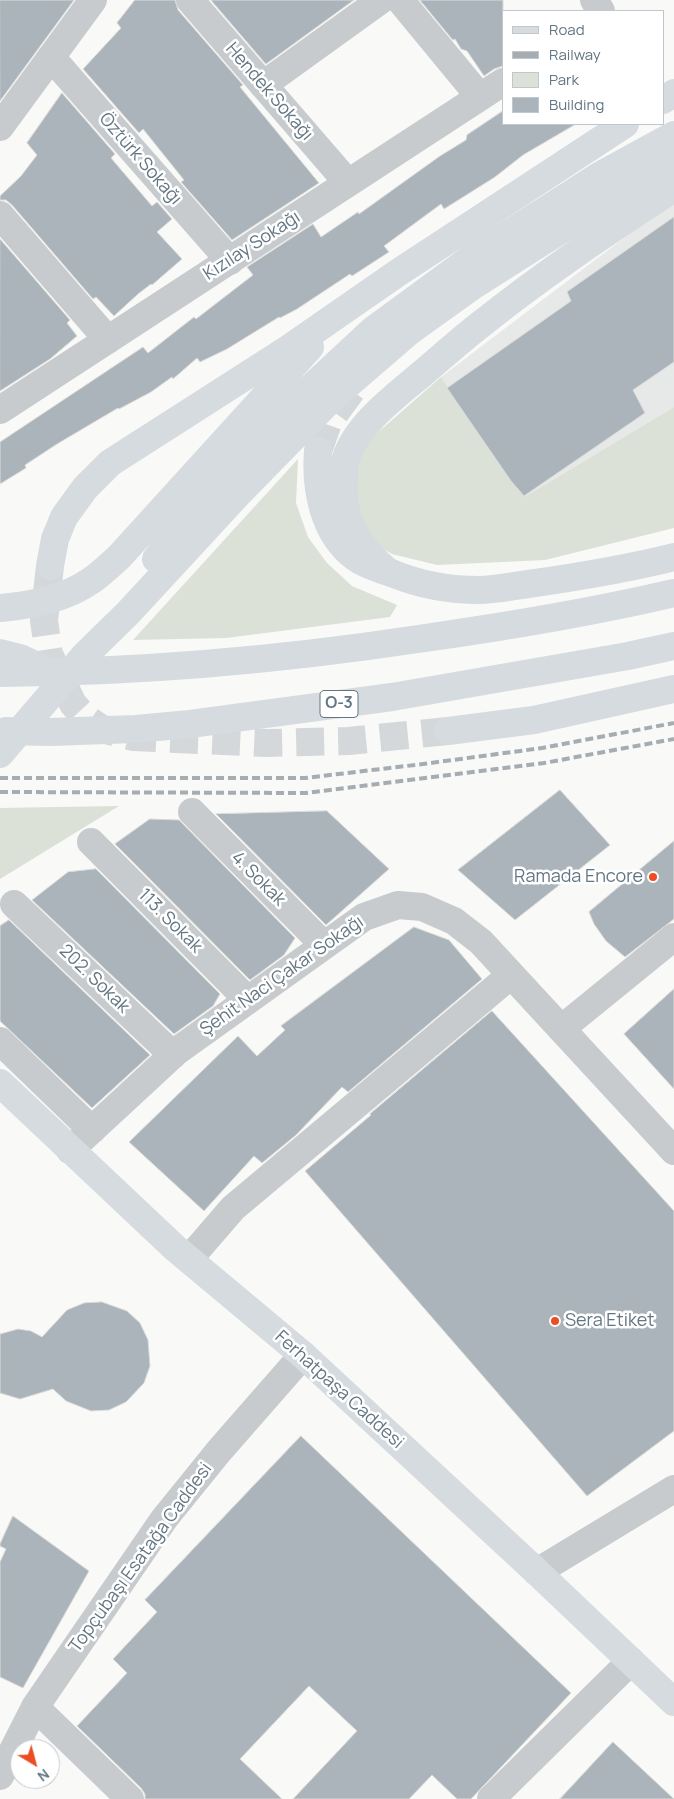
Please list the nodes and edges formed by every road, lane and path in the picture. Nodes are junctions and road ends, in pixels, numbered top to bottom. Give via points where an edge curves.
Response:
1 (93, 0) edge
2 (190, 0) edge
3 (381, 0) edge
4 (400, 0) edge
5 (51, 57) junction
6 (502, 83) edge
7 (263, 85) junction
8 (480, 96) junction
9 (623, 125) edge
10 (0, 127) edge
11 (674, 135) edge
12 (674, 165) edge
13 (348, 183) junction
14 (674, 188) edge
15 (0, 215) edge
16 (230, 261) junction
17 (399, 272) junction
18 (108, 340) junction
19 (0, 410) edge
20 (318, 451) tunnel mouth
21 (674, 557) edge
22 (50, 566) tunnel mouth
23 (388, 572) junction
24 (674, 593) edge
25 (0, 608) edge
26 (674, 646) edge
27 (0, 653) edge
28 (84, 656) junction
29 (54, 673) junction
30 (0, 674) edge
31 (674, 689) edge
32 (0, 731) edge
33 (448, 731) tunnel mouth
34 (0, 754) edge
35 (192, 812) dead end
36 (91, 842) dead end
37 (14, 904) dead end
38 (674, 937) edge
39 (324, 945) junction
40 (511, 975) junction
41 (248, 1000) junction
42 (561, 1029) junction
43 (0, 1041) edge
44 (173, 1055) junction
45 (0, 1083) edge
46 (92, 1130) junction
47 (70, 1150) junction
48 (674, 1151) edge
49 (189, 1259) junction
50 (303, 1355) junction
51 (674, 1489) edge
52 (537, 1572) junction
53 (631, 1661) junction
54 (674, 1702) edge
55 (35, 1707) junction
56 (0, 1776) edge
57 (130, 1799) edge
58 (491, 1799) edge

1 - 5 street
2 - 7 street, Hendek Sokağı
3 - 7 street
4 - 8 street
5 - 10 street
5 - 16 street, Öztürk Sokağı
6 - 8 street, Kızılay Sokağı
7 - 13 street, Hendek Sokağı
8 - 13 street, Kızılay Sokağı
9 - 17 main road
11 - 28 main road via 600,176 474,256 373,330 286,411 207,495 124,598
12 - 28 main road via 566,226 411,330 293,436 134,607
13 - 16 street, Kızılay Sokağı
14 - 23 main road via 484,321 385,406 356,437 346,459 343,499 355,535 370,556
15 - 18 street
16 - 18 street, Kızılay Sokağı
17 - 22 main road via 110,463 84,488 64,517 55,539
17 - 25 main road via 304,353 119,557 92,580 62,596 33,605
18 - 19 street, Kızılay Sokağı
20 - 23 main road via 318,488 332,530 354,557
21 - 23 main road via 629,568 481,590 443,588
24 - 29 main road via 480,631 361,648 243,661
26 - 32 main road, O-3 via 392,697 190,724 107,730
27 - 29 main road
28 - 34 main road
29 - 30 main road
31 - 33 main road via 534,720
35 - 39 street, 4. Sokak
36 - 41 street, 113. Sokak
37 - 44 street, 202. Sokak
38 - 42 street
39 - 40 street, Şehit Naci Çakar Sokağı via 364,917 398,905 422,907 454,921 481,942
39 - 41 street, Şehit Naci Çakar Sokağı
40 - 42 street, Şehit Naci Çakar Sokağı
40 - 49 street via 233,1208
41 - 44 street, Şehit Naci Çakar Sokağı
42 - 48 street, Şehit Naci Çakar Sokağı
43 - 46 street
44 - 46 street, Şehit Naci Çakar Sokağı
45 - 47 main road, Ferhatpaşa Caddesi
46 - 47 street, Şehit Naci Çakar Sokağı
47 - 49 main road, Ferhatpaşa Caddesi
49 - 50 main road, Ferhatpaşa Caddesi
50 - 52 main road, Ferhatpaşa Caddesi
50 - 55 street, Topçubaşı Esatağa Caddesi via 219,1450 164,1519
51 - 52 street
52 - 53 main road, Ferhatpaşa Caddesi
53 - 54 main road, Ferhatpaşa Caddesi
53 - 58 street
55 - 56 street, Topçubaşı Esatağa Caddesi
55 - 57 street

